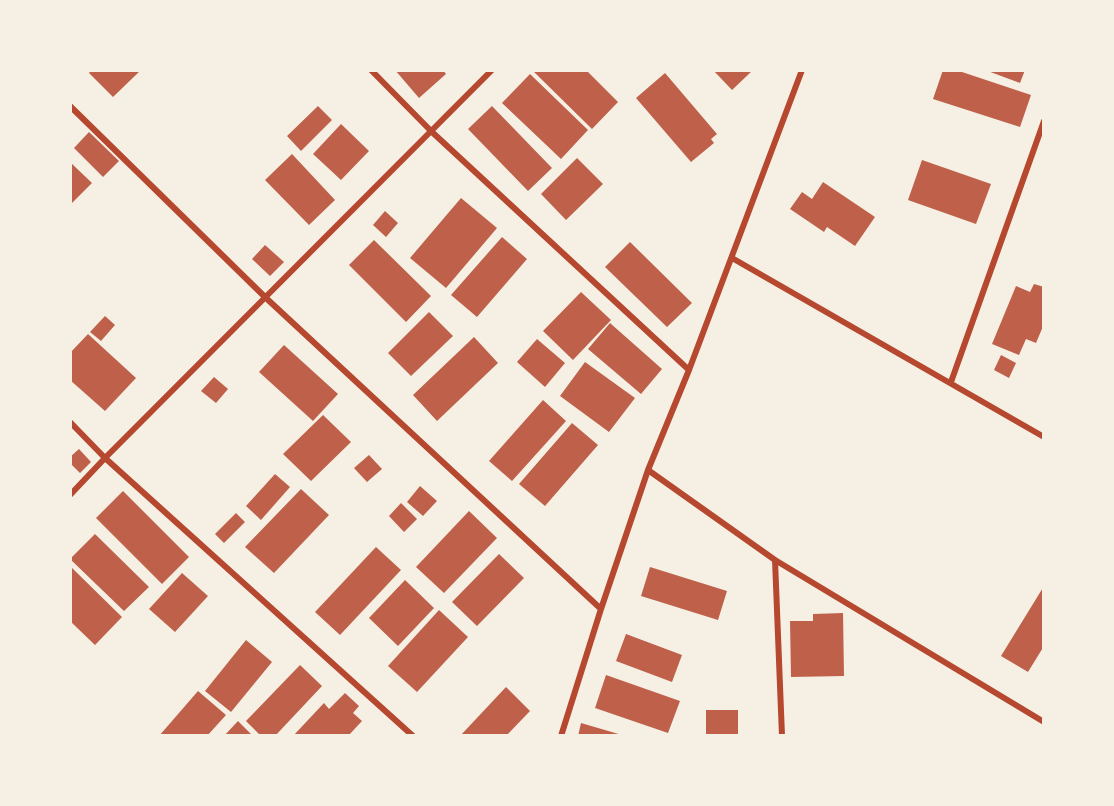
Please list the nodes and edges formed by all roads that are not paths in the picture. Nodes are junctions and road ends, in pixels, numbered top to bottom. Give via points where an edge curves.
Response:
1 (371, 70) edge
2 (492, 70) edge
3 (802, 70) edge
4 (70, 106) edge
5 (1044, 121) edge
6 (432, 132) junction
7 (732, 258) junction
8 (266, 298) junction
9 (689, 370) junction
10 (951, 382) junction
11 (70, 422) edge
12 (1044, 437) edge
13 (105, 458) junction
14 (648, 470) junction
15 (70, 495) edge
16 (775, 560) junction
17 (601, 609) junction
18 (1044, 722) edge
19 (413, 735) edge
20 (561, 735) edge
21 (782, 735) edge

1 - 6 street
2 - 6 street
3 - 7 street
4 - 8 street
5 - 10 street
6 - 8 street
6 - 9 street
7 - 9 street
7 - 10 street
8 - 13 street
8 - 17 street
9 - 14 street
10 - 12 street
11 - 13 street
13 - 15 street
13 - 19 street
14 - 16 street
14 - 17 street
16 - 18 street
16 - 21 street
17 - 20 street

